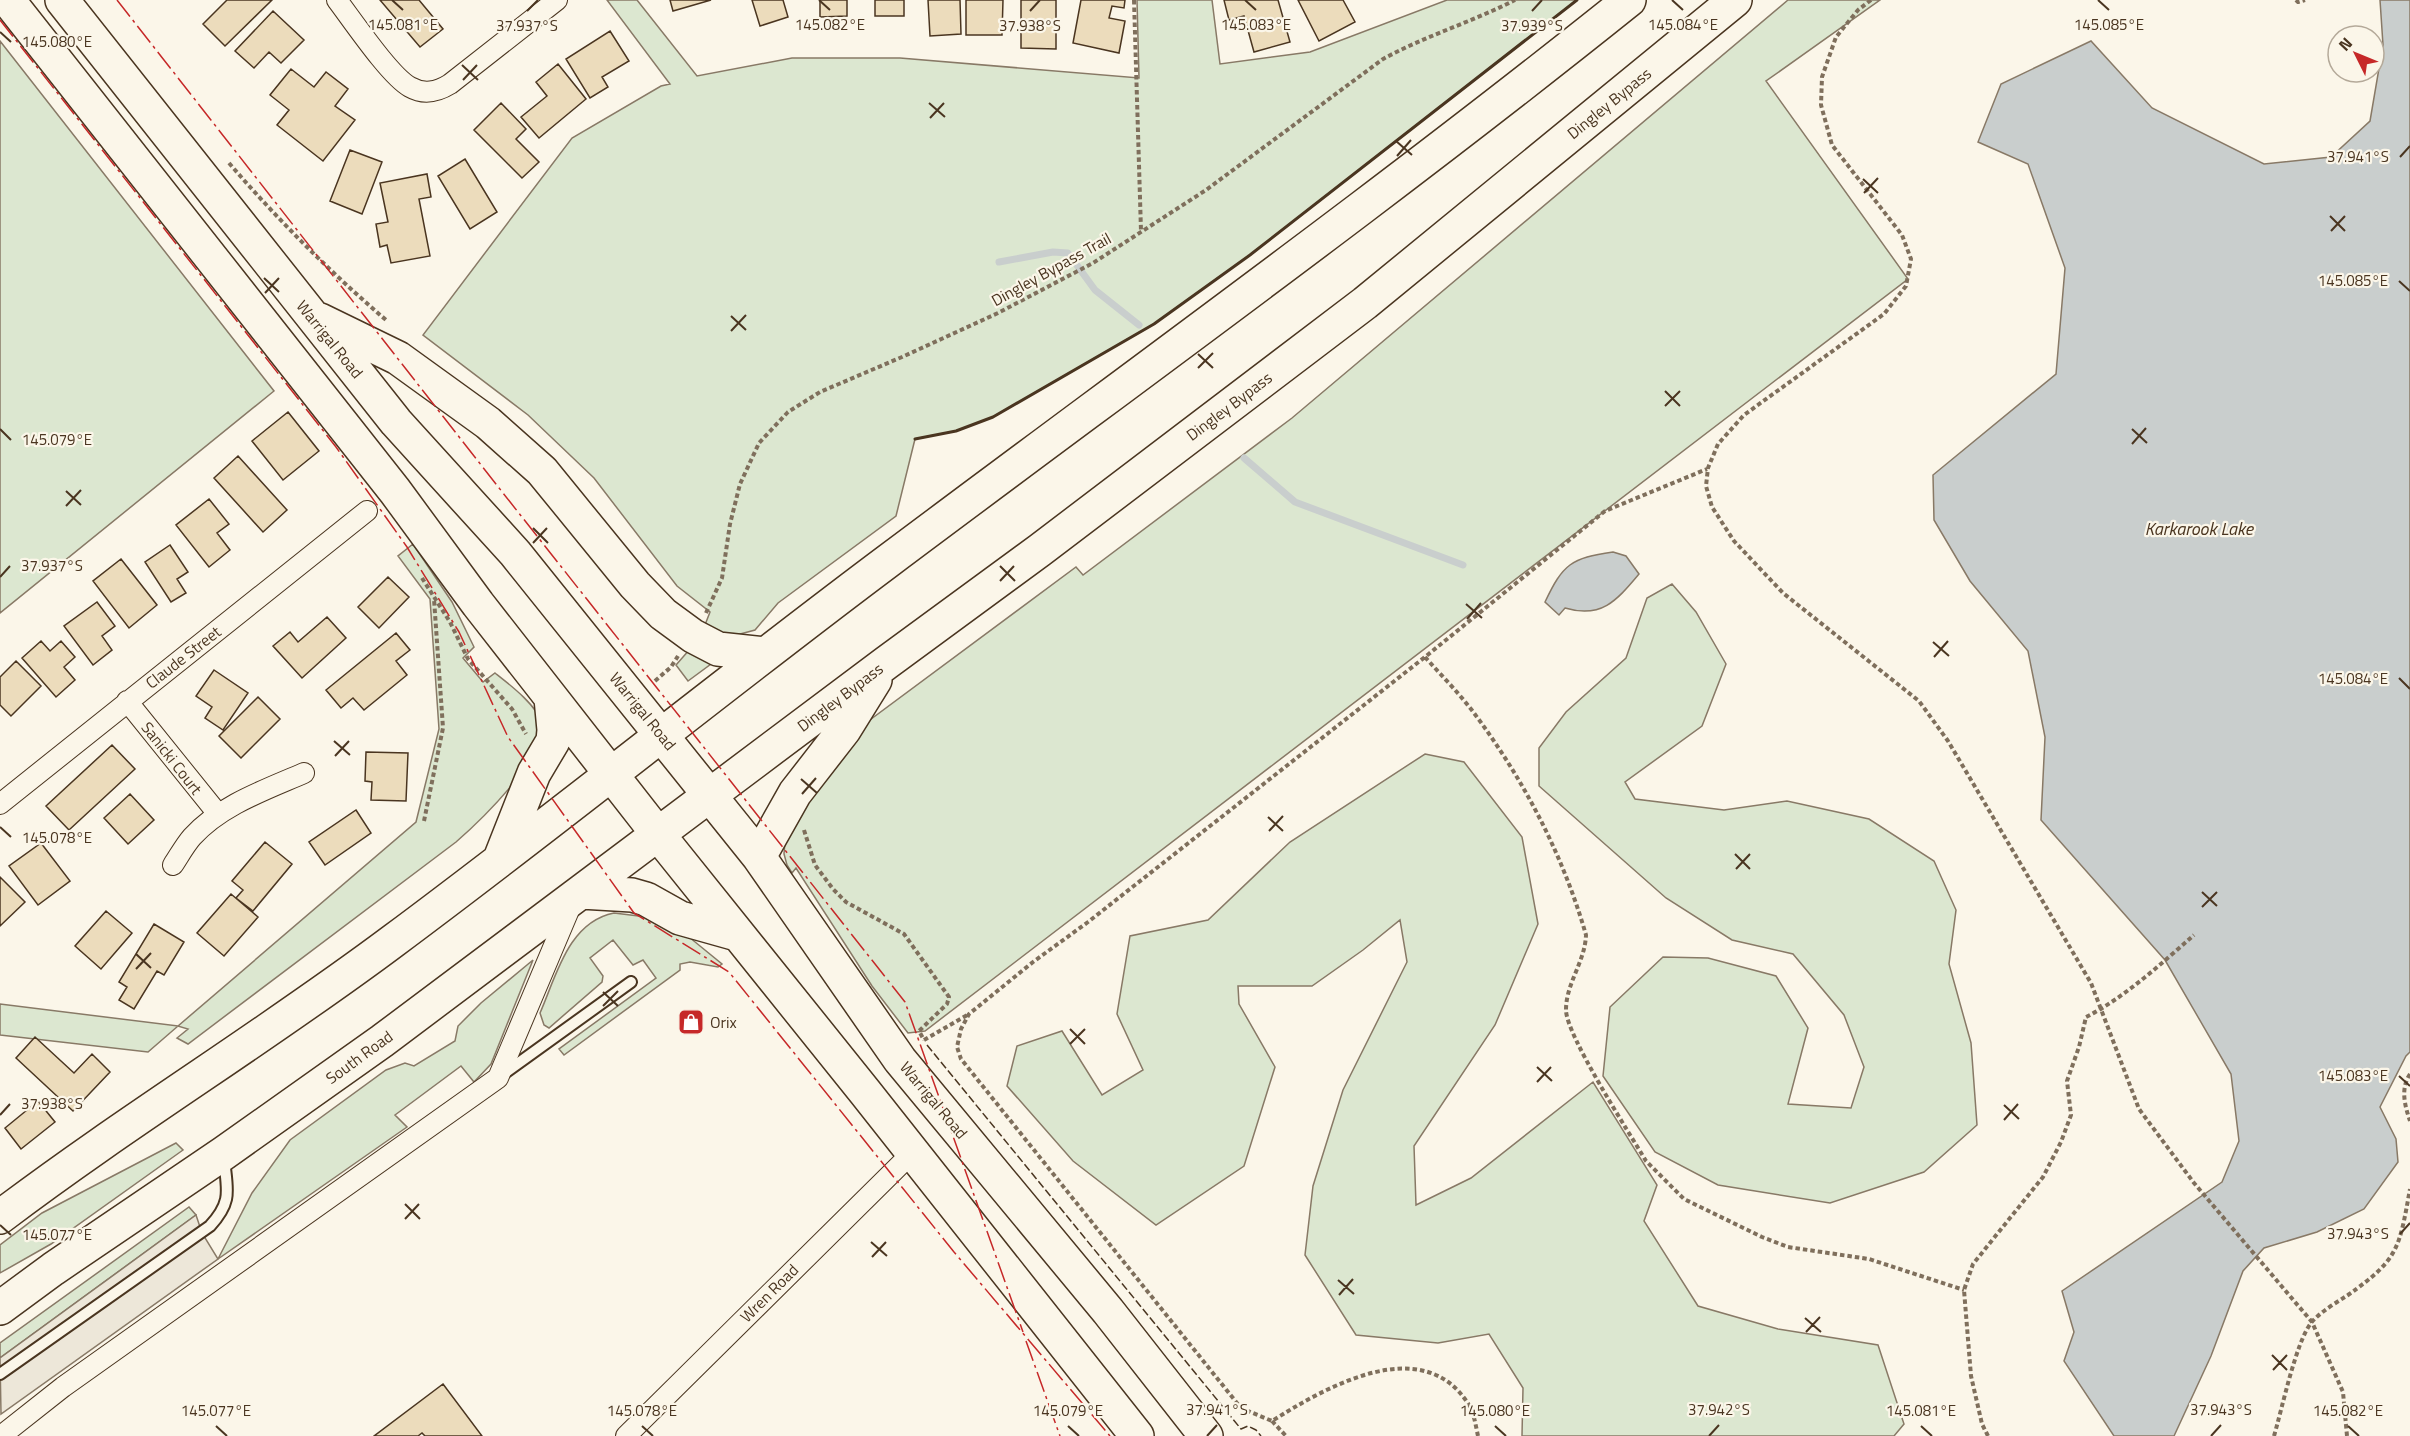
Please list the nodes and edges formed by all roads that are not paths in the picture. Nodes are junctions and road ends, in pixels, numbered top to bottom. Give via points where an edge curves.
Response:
1 (8, 0) edge
2 (62, 0) edge
3 (337, 0) edge
4 (557, 0) edge
5 (1629, 0) edge
6 (1735, 0) edge
7 (310, 315) junction
8 (367, 511) dead end
9 (765, 654) junction
10 (886, 663) junction
11 (551, 698) junction
12 (127, 701) junction
13 (661, 734) junction
14 (304, 773) dead end
15 (610, 773) junction
16 (709, 795) junction
17 (0, 804) edge
18 (218, 814) junction
19 (657, 834) junction
20 (759, 857) junction
21 (500, 859) junction
22 (173, 865) dead end
23 (578, 895) junction
24 (737, 934) junction
25 (631, 982) dead end
26 (498, 1078) junction
27 (913, 1152) junction
28 (224, 1154) junction
29 (0, 1216) edge
30 (0, 1308) edge
31 (0, 1374) edge
32 (1, 1436) edge
33 (626, 1436) edge
34 (1137, 1436) edge
35 (1206, 1436) edge

1 - 11 highway via 395,491
2 - 7 highway, Warrigal Road
3 - 4 street via 395,74 411,88 426,92 450,84
5 - 9 highway via 1285,267
6 - 10 highway, Dingley Bypass via 1365,303
7 - 9 highway via 398,358 488,423 542,471 634,585 663,614 718,649
7 - 13 highway, Warrigal Road via 396,422 515,553
8 - 12 street, Claude Street
9 - 13 highway
10 - 16 highway, Dingley Bypass
10 - 20 highway via 844,730 795,793
11 - 15 highway
11 - 21 highway via 553,741 534,773
12 - 17 street, Claude Street
12 - 18 street, Sanicki Court
13 - 15 highway
13 - 16 highway, Warrigal Road
14 - 18 street
15 - 19 highway
15 - 21 highway
16 - 19 highway, South Road
16 - 20 highway, Warrigal Road
18 - 22 street via 191,838
19 - 23 highway, South Road
19 - 24 highway
20 - 35 highway, Warrigal Road via 912,1050
21 - 29 highway via 392,942
23 - 24 highway via 632,895 680,918
23 - 26 street
23 - 28 highway, South Road
24 - 27 highway
25 - 26 lane
26 - 32 street via 63,1387
27 - 33 street, Wren Road
27 - 34 highway
28 - 30 highway, South Road
28 - 31 lane via 228,1197 210,1226

